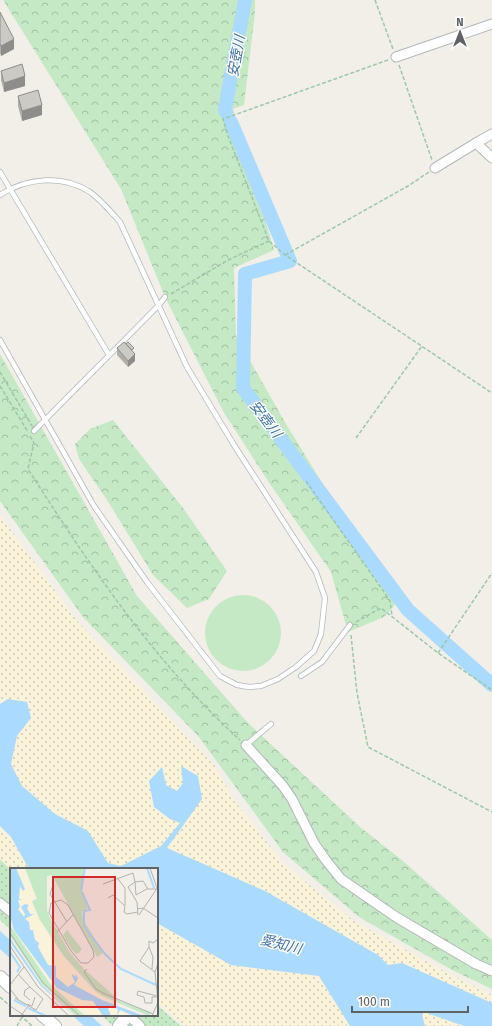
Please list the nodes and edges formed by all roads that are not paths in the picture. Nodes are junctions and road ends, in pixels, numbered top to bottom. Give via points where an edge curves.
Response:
1 (492, 24) edge
2 (396, 57) road end
3 (492, 134) edge
4 (476, 143) junction
5 (492, 158) edge
6 (435, 168) road end
7 (0, 172) edge
8 (10, 189) junction
9 (0, 195) edge
10 (165, 297) road end
11 (159, 305) junction
12 (0, 340) edge
13 (109, 355) junction
14 (45, 420) junction
15 (34, 431) road end
16 (350, 625) road end
17 (301, 676) dead end
18 (272, 724) dead end
19 (246, 745) joint
20 (0, 903) edge
21 (10, 911) edge
22 (492, 970) edge
23 (0, 977) edge
24 (10, 986) edge
25 (43, 1016) edge
26 (124, 1020) edge
27 (55, 1026) edge
28 (140, 1026) edge

1 - 2 street
3 - 4 street
4 - 5 street
4 - 6 street
7 - 8 lane
8 - 9 lane
8 - 11 lane via 26,183 63,181 90,193 120,222
8 - 13 lane
10 - 11 lane
11 - 13 lane
11 - 14 lane via 187,367 316,572 325,598 321,634 314,651 278,680 261,686 249,688 220,676 147,582 94,506
12 - 14 lane
13 - 14 lane
14 - 15 lane
16 - 17 lane via 322,662
18 - 19 lane
19 - 22 street via 292,798 314,843 341,879 396,917 476,964
20 - 21 street
23 - 24 main road
25 - 27 main road
26 - 28 street

